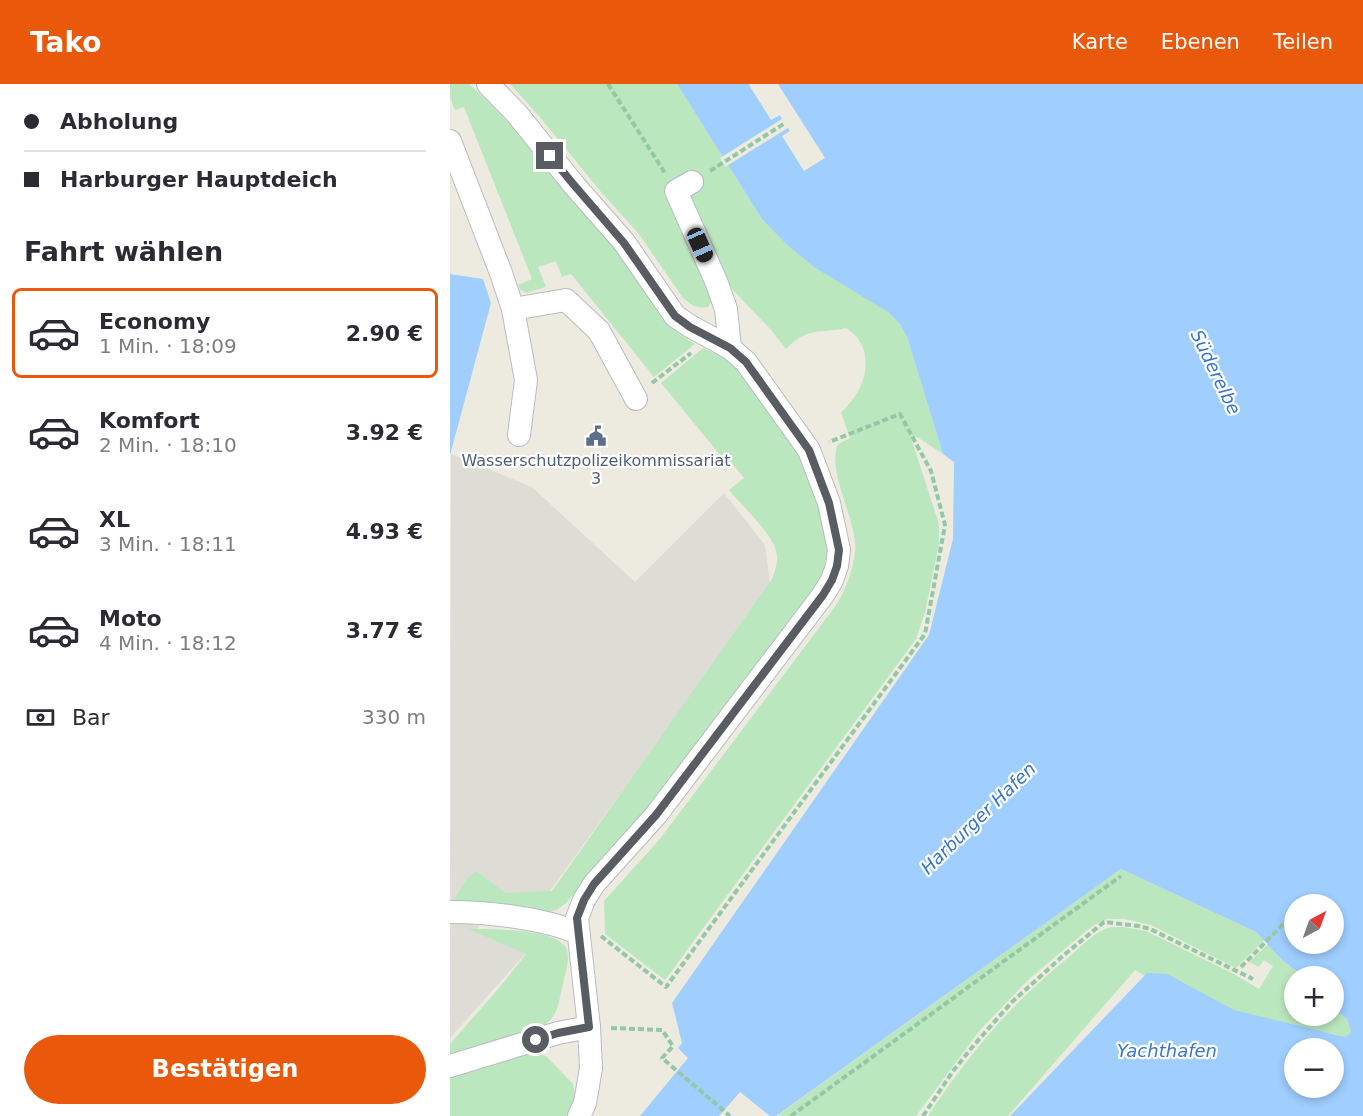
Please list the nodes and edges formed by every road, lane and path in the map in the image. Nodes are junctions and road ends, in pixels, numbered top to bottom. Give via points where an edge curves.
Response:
1 (488, 84) edge
2 (608, 84) edge
3 (785, 123) dead end
4 (450, 141) edge
5 (684, 187) junction
6 (513, 309) junction
7 (699, 346) dead end
8 (730, 348) junction
9 (657, 380) dead end
10 (636, 399) dead end
11 (519, 435) dead end
12 (836, 439) dead end
13 (1121, 876) dead end
14 (450, 912) edge
15 (1284, 924) edge
16 (578, 933) junction
17 (603, 937) dead end
18 (1241, 967) dead end
19 (1253, 979) dead end
20 (589, 1027) junction
21 (450, 1066) edge
22 (579, 1116) edge
23 (730, 1116) edge
24 (791, 1116) edge
25 (923, 1116) edge

1 - 8 street via 518,114 624,243 675,316
2 - 5 path
3 - 5 path
4 - 6 street
5 - 8 street via 726,309
6 - 10 street via 566,300 599,331
6 - 11 street via 526,380
7 - 9 path
8 - 16 street via 746,362 809,450 836,531 837,566 823,595 656,815 594,884 577,918
12 - 17 path via 900,414 931,471 945,525 925,634 666,987
13 - 24 path
14 - 16 street via 531,920
15 - 18 path
16 - 20 street
19 - 25 path via 1150,929 1104,922 1012,1002 953,1071
20 - 21 street
20 - 22 street via 591,1068
20 - 23 path via 662,1030 673,1046 662,1058

